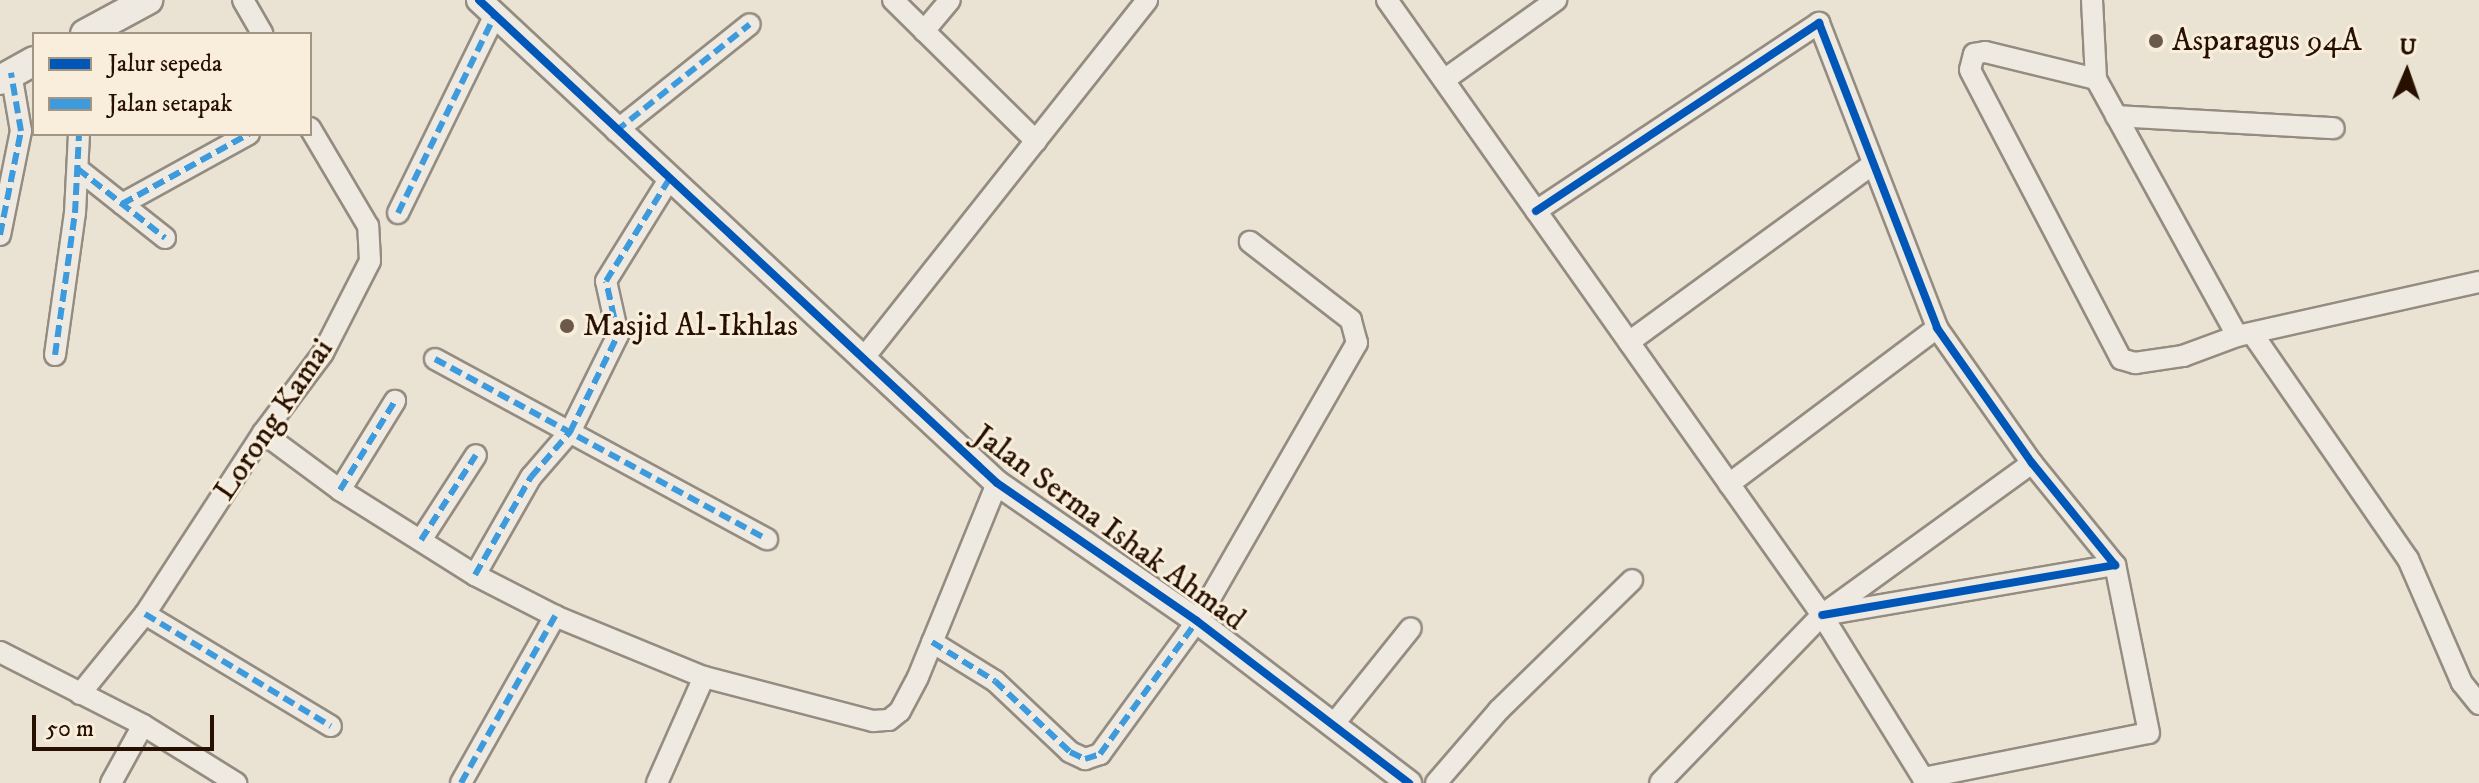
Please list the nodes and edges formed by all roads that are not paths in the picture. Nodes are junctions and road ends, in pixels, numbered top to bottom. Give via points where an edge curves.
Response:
1 (148, 0) edge
2 (243, 0) edge
3 (893, 0) edge
4 (950, 0) edge
5 (1147, 0) edge
6 (1387, 0) edge
7 (1556, 0) edge
8 (2092, 0) edge
9 (487, 8) edge
10 (750, 24) dead end
11 (924, 31) junction
12 (89, 32) edge
13 (262, 32) edge
14 (15, 71) edge
15 (2096, 79) junction
16 (1444, 80) junction
17 (2116, 116) junction
18 (2334, 128) dead end
19 (312, 131) edge
20 (616, 131) junction
21 (79, 136) edge
22 (245, 136) edge
23 (1036, 141) junction
24 (1872, 165) junction
25 (78, 169) junction
26 (668, 181) junction
27 (122, 204) junction
28 (1536, 211) junction
29 (398, 213) dead end
30 (0, 235) edge
31 (165, 238) dead end
32 (1250, 242) dead end
33 (2479, 282) edge
34 (1937, 328) junction
35 (2246, 336) junction
36 (1629, 342) junction
37 (55, 355) dead end
38 (435, 359) dead end
39 (862, 360) junction
40 (395, 401) dead end
41 (570, 432) junction
42 (263, 433) junction
43 (476, 455) dead end
44 (2032, 463) junction
45 (997, 483) junction
46 (1729, 484) junction
47 (340, 490) junction
48 (767, 539) dead end
49 (421, 540) junction
50 (2115, 565) junction
51 (475, 575) junction
52 (1632, 580) dead end
53 (145, 614) junction
54 (1822, 615) junction
55 (555, 616) junction
56 (1197, 621) junction
57 (1411, 628) dead end
58 (932, 642) junction
59 (0, 652) edge
60 (704, 677) junction
61 (80, 694) junction
62 (2479, 704) edge
63 (143, 725) junction
64 (1333, 725) junction
65 (331, 726) dead end
66 (111, 783) edge
67 (236, 783) edge
68 (461, 783) edge
69 (657, 783) edge
70 (1409, 783) edge
71 (1436, 783) edge
72 (1660, 783) edge

1 - 12 main road
2 - 13 street
3 - 11 street
4 - 11 street
5 - 23 street
6 - 16 street
7 - 16 street
8 - 15 street
9 - 20 street, Jalan Serma Ishak Ahmad
9 - 29 street
10 - 20 street
11 - 23 street
14 - 30 street via 21,131
15 - 17 street
15 - 35 street via 1985,52 1974,54 1970,70 2121,359 2135,363 2183,356
16 - 28 street
17 - 18 street
17 - 35 street
19 - 42 street, Lorong Kamai via 368,226 370,261 323,353
20 - 26 street, Jalan Serma Ishak Ahmad
21 - 25 street
22 - 27 street
23 - 39 street
24 - 28 street via 1819,23
24 - 34 street
24 - 36 street
25 - 27 street
25 - 37 street
26 - 39 street, Jalan Serma Ishak Ahmad
26 - 41 street via 606,281 618,335
27 - 31 street
28 - 36 street
32 - 56 street via 1351,320 1357,343
33 - 35 street
34 - 44 street
34 - 46 street
35 - 62 street via 2408,559 2462,683
36 - 46 street
38 - 41 street
39 - 45 street, Jalan Serma Ishak Ahmad
40 - 47 street
41 - 48 street
41 - 51 street via 531,477
42 - 47 street
42 - 53 street, Lorong Kamai
43 - 49 street
44 - 50 street
44 - 54 street
45 - 56 street, Jalan Serma Ishak Ahmad
45 - 58 street
46 - 54 street
47 - 49 street
49 - 51 street
50 - 54 street
50 - 54 street via 2149,733 1923,778
51 - 55 street
52 - 71 street via 1499,710
53 - 61 street, Lorong Kamai
53 - 65 street
54 - 72 street
55 - 60 street
55 - 68 street
56 - 58 street via 1100,754 1085,759 1070,752 995,681
56 - 64 street, Jalan Serma Ishak Ahmad
57 - 64 street
58 - 60 street via 900,711 889,720 873,721
59 - 61 street
60 - 69 street
61 - 63 street
63 - 66 street
63 - 67 street
64 - 70 street, Jalan Serma Ishak Ahmad

